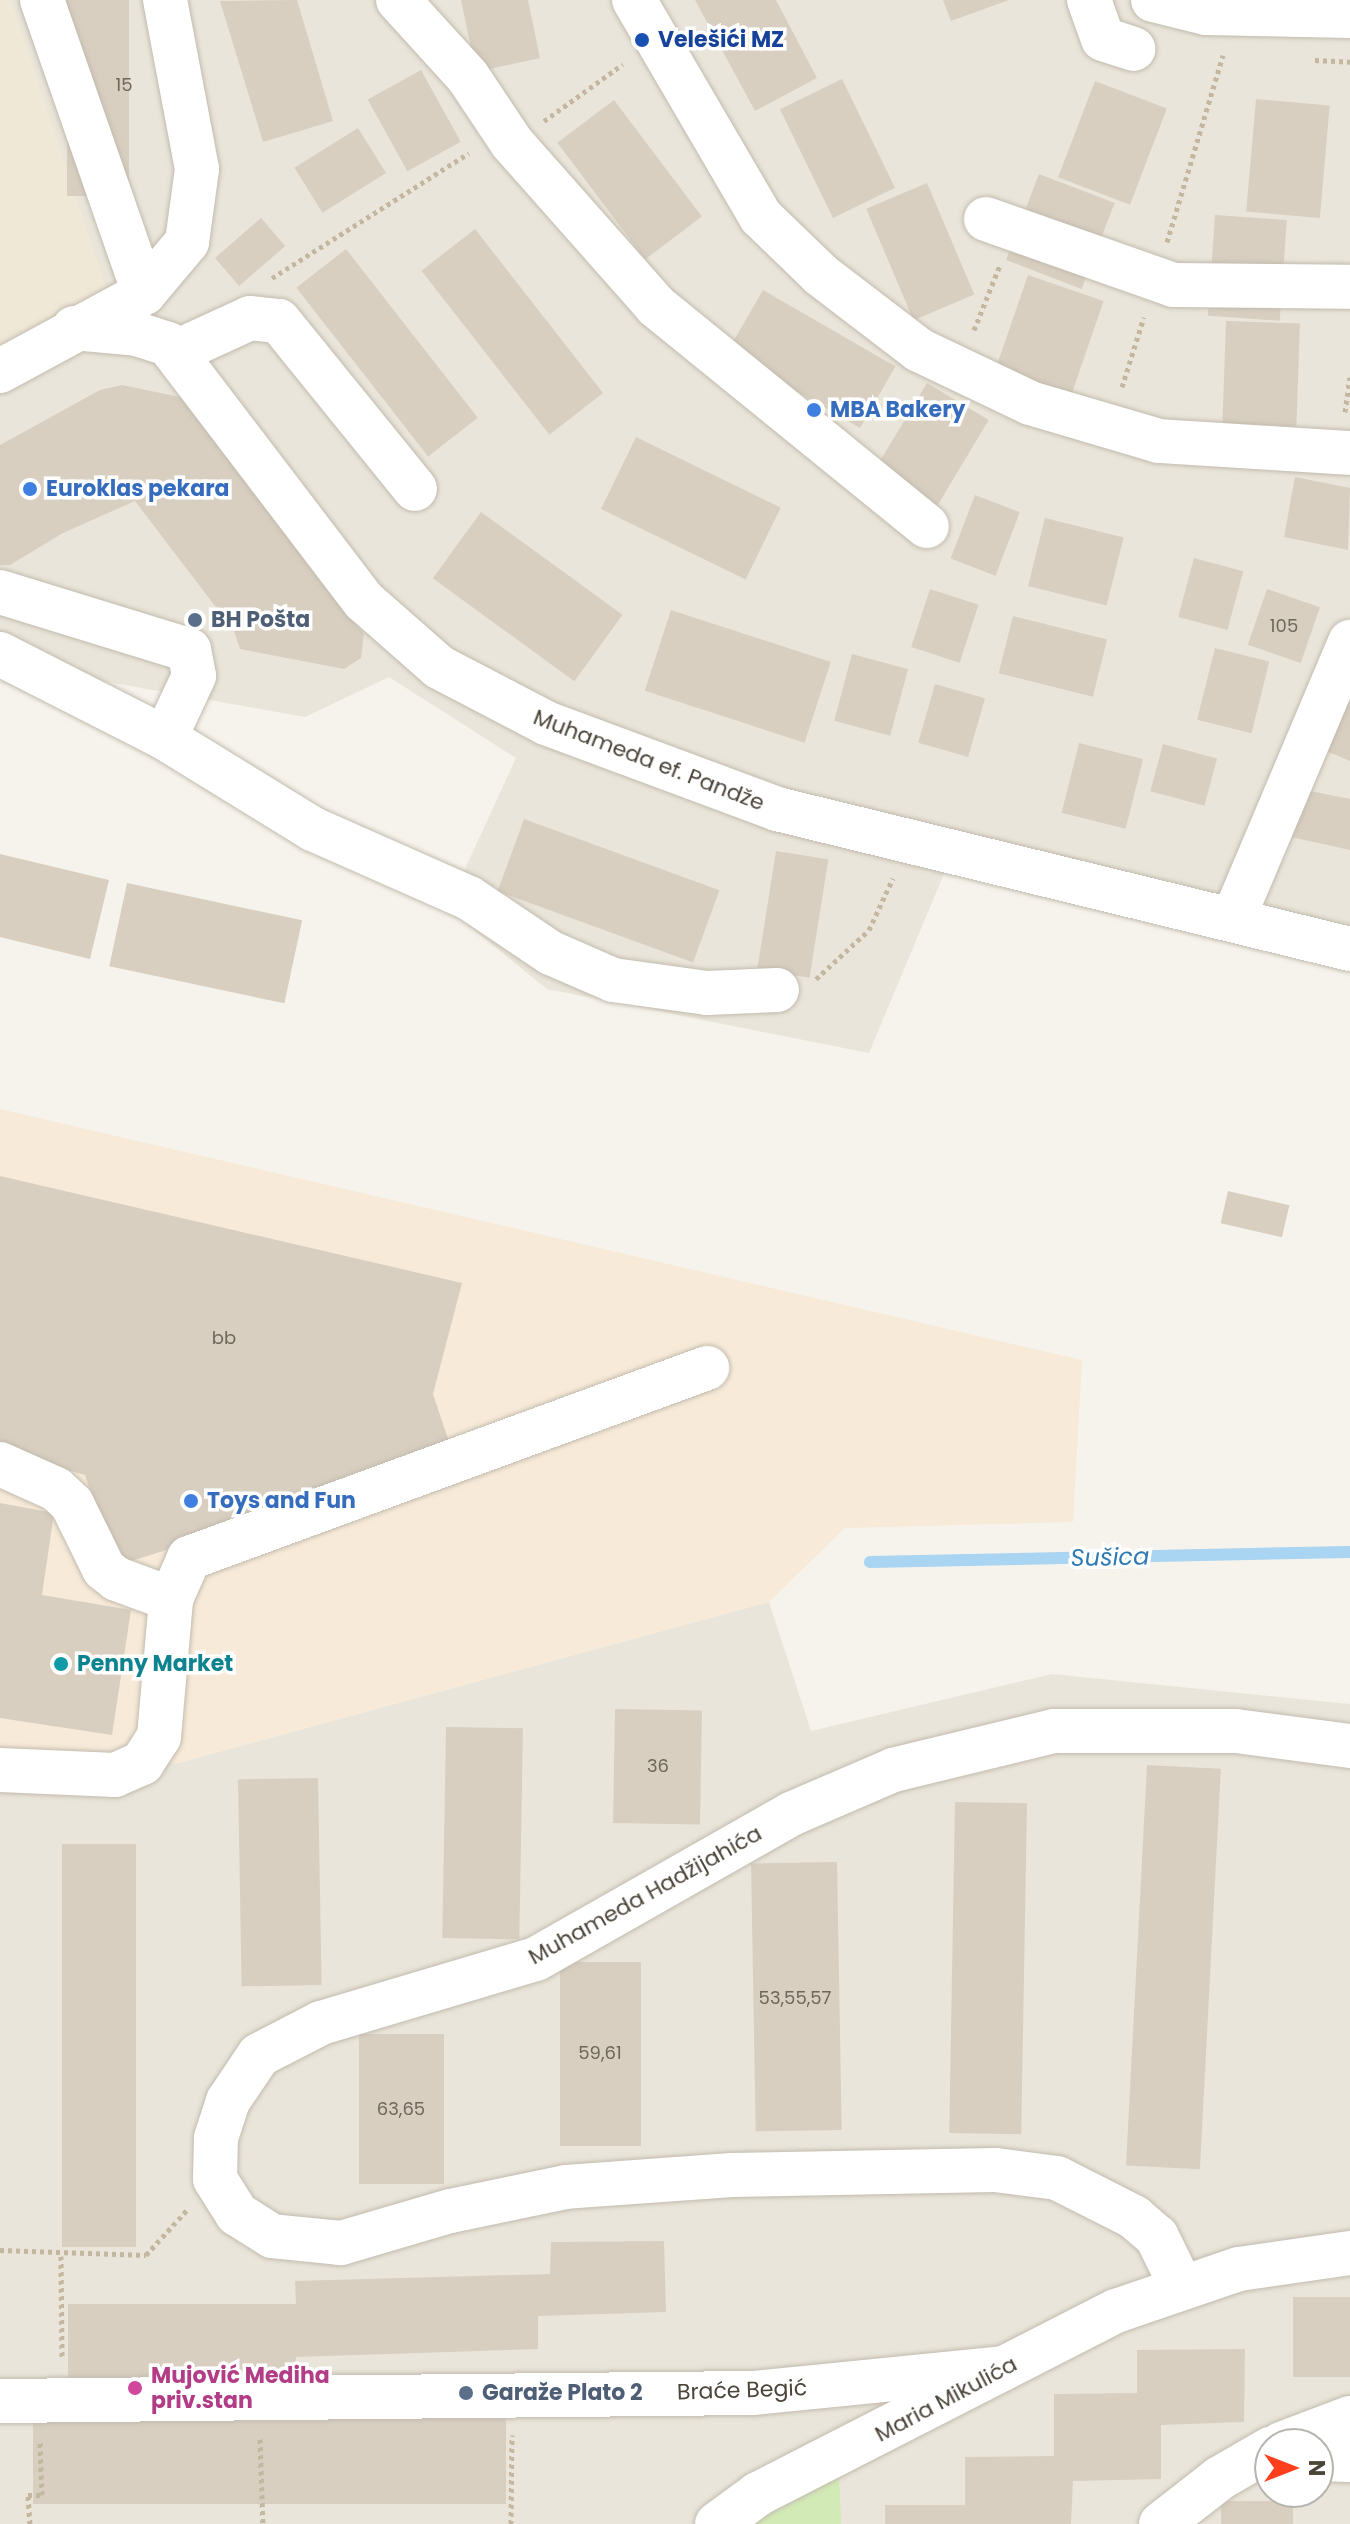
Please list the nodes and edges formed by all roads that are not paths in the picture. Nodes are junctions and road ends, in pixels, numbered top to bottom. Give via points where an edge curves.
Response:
1 (42, 0) edge
2 (165, 0) edge
3 (398, 0) edge
4 (634, 0) edge
5 (1089, 0) edge
6 (1153, 0) edge
7 (1350, 16) edge
8 (1133, 49) dead end
9 (1000, 225) road end
10 (1350, 287) edge
11 (144, 293) junction
12 (74, 328) junction
13 (176, 352) junction
14 (0, 371) edge
15 (1350, 453) edge
16 (415, 489) dead end
17 (927, 526) dead end
18 (0, 592) edge
19 (1349, 648) edge
20 (0, 654) edge
21 (165, 738) junction
22 (1233, 919) junction
23 (1304, 937) junction
24 (1350, 949) edge
25 (1350, 981) edge
26 (777, 990) road end
27 (707, 1368) dead end
28 (0, 1464) edge
29 (171, 1599) junction
30 (1350, 1746) edge
31 (0, 1770) edge
32 (1350, 2253) edge
33 (1181, 2286) junction
34 (1004, 2368) junction
35 (34, 2401) edge
36 (1350, 2418) edge
37 (1326, 2428) edge
38 (1254, 2461) edge
39 (717, 2524) edge
40 (1161, 2524) edge

1 - 11 street
2 - 11 street via 197,169 195,207 187,242
3 - 17 street via 468,77 508,137 656,306
4 - 15 street via 761,217 821,275 919,350 1030,403 1159,441
5 - 8 street via 1103,39
6 - 7 street via 1206,13
9 - 10 street via 1173,285
11 - 12 street
12 - 13 street, Muhameda ef. Pandže via 137,334
12 - 14 street
13 - 16 street via 250,318 279,321
13 - 22 street, Muhameda ef. Pandže via 364,601 439,667 546,723 777,809
18 - 21 street via 189,650 194,676
19 - 22 street
20 - 21 street
21 - 26 street via 313,829 469,898 551,953 613,980 707,993
22 - 23 street, Muhameda ef. Pandže
23 - 24 street, Muhameda ef. Pandže
23 - 25 street
27 - 29 street via 189,1558
28 - 29 street via 56,1489 72,1504 111,1574
29 - 31 street via 159,1737 142,1763 115,1775
30 - 33 street, Muhameda Hadžijahića via 1236,1731 1054,1731 893,1770 791,1814 536,1959 321,2023 259,2055 228,2101 216,2138 215,2179 237,2214 272,2236 341,2243 450,2211 566,2187 732,2175 995,2170 1057,2178 1134,2217 1157,2237
32 - 33 street, Maria Mikulića via 1239,2269
33 - 34 street, Maria Mikulića via 1116,2311
34 - 35 street, Braće Begić via 754,2393
34 - 39 street, Maria Mikulića via 758,2494
36 - 37 street
38 - 40 street

